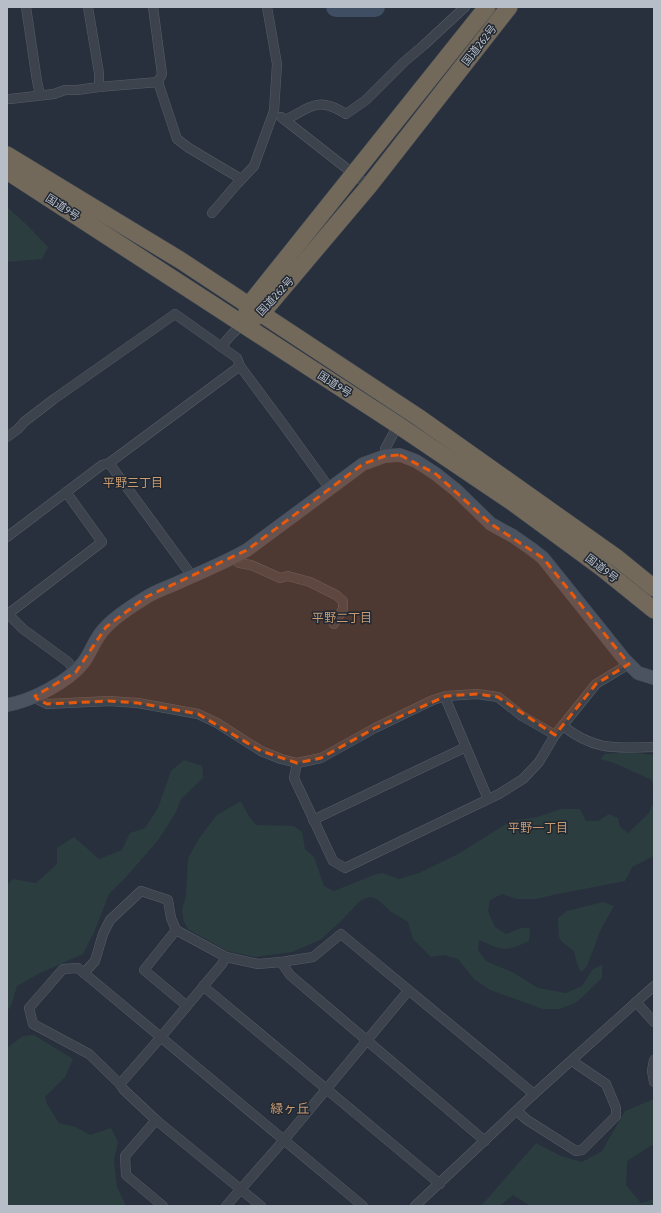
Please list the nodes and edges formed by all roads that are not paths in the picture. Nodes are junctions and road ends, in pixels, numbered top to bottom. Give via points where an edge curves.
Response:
1 (26, 7) edge
2 (88, 7) edge
3 (153, 7) edge
4 (267, 7) edge
5 (465, 7) edge
6 (487, 7) edge
7 (509, 7) edge
8 (158, 82) junction
9 (99, 87) junction
10 (40, 95) junction
11 (10, 99) dead end
12 (274, 111) junction
13 (284, 120) junction
14 (7, 155) edge
15 (7, 171) edge
16 (354, 174) junction
17 (241, 179) junction
18 (369, 186) junction
19 (212, 213) dead end
20 (255, 310) junction
21 (243, 324) junction
22 (221, 347) junction
23 (240, 366) junction
24 (398, 425) junction
25 (7, 437) edge
26 (385, 456) junction
27 (109, 463) junction
28 (330, 489) junction
29 (66, 492) junction
30 (7, 537) edge
31 (232, 558) junction
32 (192, 576) junction
33 (654, 588) edge
34 (654, 610) edge
35 (8, 614) edge
36 (334, 624) dead end
37 (629, 664) junction
38 (76, 672) junction
39 (654, 678) edge
40 (35, 696) junction
41 (446, 696) junction
42 (7, 705) edge
43 (563, 726) junction
44 (555, 735) junction
45 (466, 746) junction
46 (654, 747) edge
47 (297, 763) junction
48 (488, 799) junction
49 (313, 820) junction
50 (176, 930) junction
51 (226, 957) junction
52 (281, 962) junction
53 (84, 973) junction
54 (203, 986) junction
55 (654, 986) edge
56 (408, 991) junction
57 (636, 1002) junction
58 (187, 1006) junction
59 (654, 1022) edge
60 (161, 1037) junction
61 (366, 1040) junction
62 (654, 1060) edge
63 (572, 1061) junction
64 (654, 1082) edge
65 (120, 1084) junction
66 (326, 1088) junction
67 (534, 1094) junction
68 (517, 1111) junction
69 (156, 1120) junction
70 (284, 1140) junction
71 (485, 1141) junction
72 (440, 1184) junction
73 (240, 1189) junction
74 (163, 1206) edge
75 (226, 1206) edge
76 (261, 1206) edge
77 (364, 1206) edge
78 (415, 1206) edge

1 - 10 street
2 - 9 street
3 - 8 street via 162,74
4 - 12 street via 277,64
5 - 13 street via 366,100 346,114 334,106 325,104 310,106
6 - 16 highway, 国道262号
7 - 18 highway, 国道262号
8 - 9 street
8 - 17 street via 177,139
9 - 10 street
10 - 11 street
12 - 13 street
12 - 17 street via 254,166
13 - 16 street
14 - 20 highway, 国道9号 via 180,260
15 - 21 highway, 国道9号
16 - 18 street
16 - 20 highway, 国道262号
17 - 19 street
18 - 20 highway, 国道262号
20 - 21 highway, 国道262号
20 - 33 highway, 国道9号 via 418,417 604,549
21 - 22 street
21 - 24 highway, 国道9号
22 - 23 street via 237,358
22 - 25 street via 175,314 54,399
23 - 27 street
23 - 28 street
24 - 26 street via 385,449
24 - 34 highway, 国道9号 via 512,502
26 - 28 street via 363,464
26 - 37 street via 400,455 416,461 456,490 491,524 543,558
27 - 29 street via 102,465
27 - 32 street
28 - 31 street via 247,550
29 - 30 street
29 - 35 street via 102,542
31 - 32 street
31 - 36 street via 280,578 288,576 310,582 336,594 343,601 343,609
32 - 38 street via 146,597 106,627
35 - 38 street via 23,629 68,662
37 - 39 street via 638,673
37 - 43 street via 596,684
38 - 40 street
40 - 42 street
40 - 47 street via 47,704 109,701 138,703 198,714 261,751
41 - 44 street via 477,694 498,697 522,716
41 - 45 street
41 - 47 street via 375,728 321,758
43 - 44 street
43 - 46 street via 590,743 604,747
44 - 48 street via 539,762 523,779
45 - 48 street
45 - 49 street
47 - 49 street via 294,778
48 - 49 street via 345,868 333,862
50 - 51 street
50 - 53 street via 168,900 141,891 110,920 95,961
50 - 58 street via 144,970
51 - 52 street via 258,964
51 - 54 street
52 - 56 street via 313,957 341,934
52 - 61 street via 290,975
53 - 60 street
53 - 65 street via 78,968 63,970 29,1008 33,1024 89,1054
54 - 58 street
54 - 66 street
55 - 57 street
56 - 61 street
56 - 67 street
57 - 59 street
57 - 63 street
58 - 60 street
60 - 65 street
60 - 70 street
61 - 66 street
61 - 71 street
62 - 64 street
63 - 67 street
63 - 68 street via 606,1084 616,1108 616,1116 582,1150 576,1151
65 - 69 street
66 - 70 street
66 - 72 street
67 - 68 street
68 - 71 street
69 - 73 street
69 - 74 street via 125,1156 126,1175
70 - 73 street
70 - 77 street
71 - 72 street
72 - 78 street
73 - 75 street
73 - 76 street

